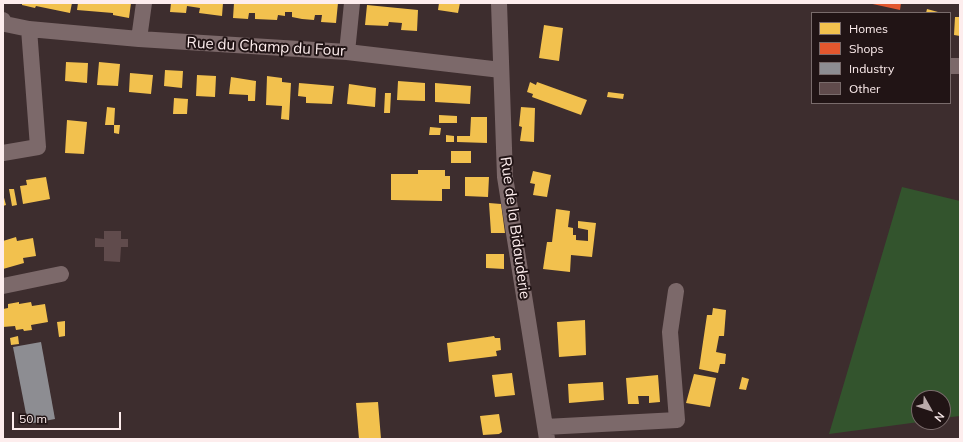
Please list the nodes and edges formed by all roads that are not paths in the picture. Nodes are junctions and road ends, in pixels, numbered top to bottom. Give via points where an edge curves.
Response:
1 (144, 3) edge
2 (352, 3) edge
3 (499, 3) edge
4 (3, 20) edge
5 (29, 29) junction
6 (139, 39) junction
7 (347, 52) junction
8 (501, 70) junction
9 (3, 153) edge
10 (61, 274) dead end
11 (3, 286) edge
12 (676, 292) dead end
13 (546, 433) edge

1 - 6 street
2 - 7 street
3 - 8 street, Rue de la Bidauderie
4 - 5 street, Rue du Champ du Four via 4,24
5 - 6 street, Rue du Champ du Four
5 - 9 street via 38,147
6 - 7 street, Rue du Champ du Four
7 - 8 street, Rue du Champ du Four
8 - 13 street, Rue de la Bidauderie via 505,177
10 - 11 street
12 - 13 street, Rue de la Bidauderie via 670,332 677,420

